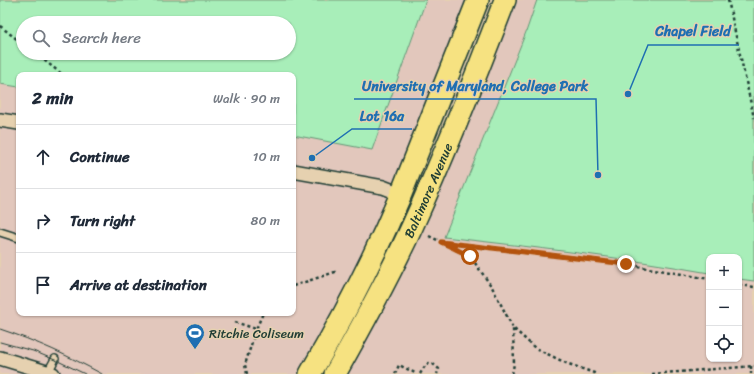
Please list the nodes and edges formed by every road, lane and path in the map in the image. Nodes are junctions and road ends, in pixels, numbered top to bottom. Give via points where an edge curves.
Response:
1 (478, 0) edge
2 (505, 0) edge
3 (728, 0) edge
4 (0, 26) edge
5 (16, 39) edge
6 (44, 60) edge
7 (60, 72) edge
8 (754, 118) edge
9 (0, 120) edge
10 (16, 123) edge
11 (296, 171) edge
12 (401, 194) junction
13 (0, 232) edge
14 (429, 236) dead end
15 (16, 237) edge
16 (441, 242) junction
17 (338, 270) dead end
18 (706, 278) edge
19 (296, 285) edge
20 (742, 285) edge
21 (754, 287) edge
22 (262, 316) edge
23 (235, 322) dead end
24 (256, 328) junction
25 (513, 328) junction
26 (0, 358) edge
27 (55, 359) dead end
28 (752, 366) edge
29 (50, 373) edge
30 (247, 374) edge
31 (310, 374) edge
32 (335, 374) edge
33 (394, 374) edge
34 (417, 374) edge
35 (420, 374) edge
36 (437, 374) edge
37 (512, 374) edge
38 (597, 374) edge
39 (652, 374) edge
40 (751, 374) edge

1 - 12 main road, Baltimore Avenue
2 - 32 main road, Baltimore Avenue via 412,228
3 - 8 path
4 - 5 path
6 - 7 path
9 - 10 street
11 - 12 street via 383,187
12 - 31 main road, Baltimore Avenue via 378,248
13 - 15 lane
14 - 16 path
16 - 18 path via 626,264
16 - 25 path via 470,256 492,287
17 - 19 path
20 - 21 path
22 - 24 path
23 - 24 path
24 - 30 path via 245,365
25 - 37 path
25 - 38 path via 535,348
26 - 29 street
27 - 29 lane
28 - 39 path
28 - 40 path
33 - 34 path via 399,365
35 - 36 path via 429,363 439,369

